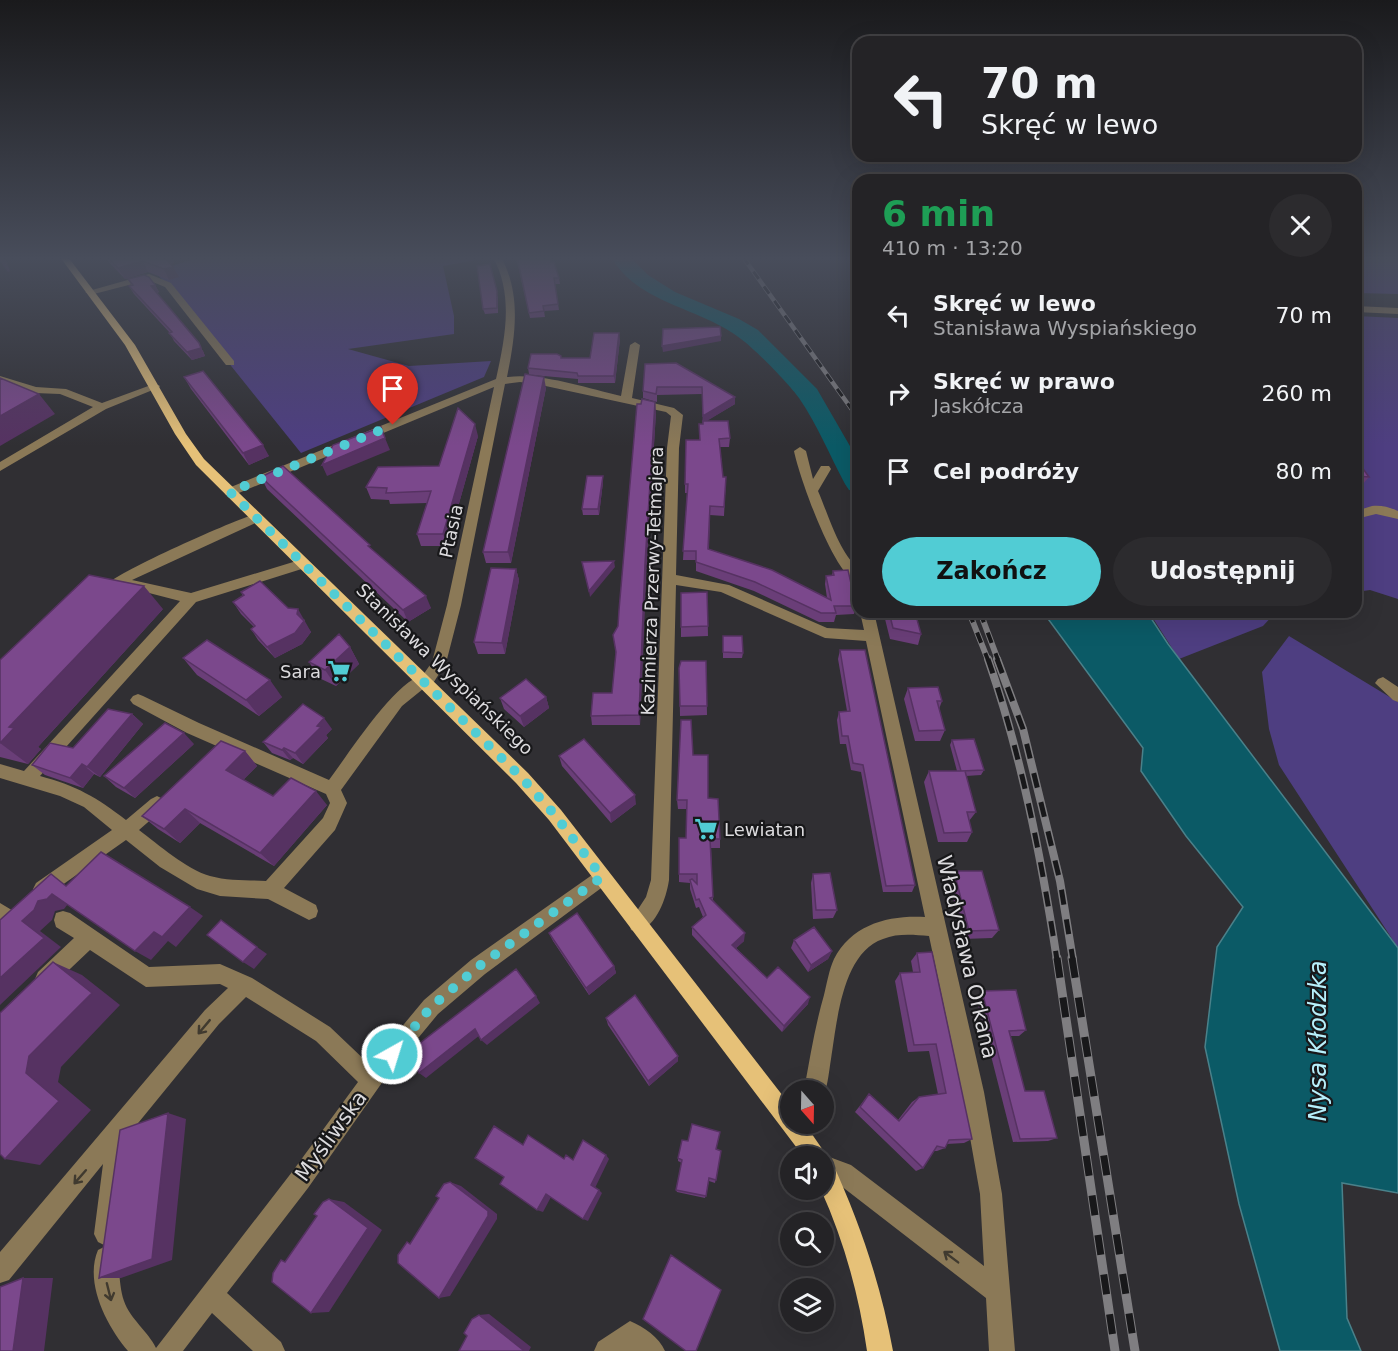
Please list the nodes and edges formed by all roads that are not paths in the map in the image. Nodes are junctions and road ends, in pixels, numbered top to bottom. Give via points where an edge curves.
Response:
1 (112, 320) edge
2 (196, 320) edge
3 (510, 320) edge
4 (635, 345) dead end
5 (230, 363) dead end
6 (0, 380) edge
7 (500, 381) junction
8 (155, 387) junction
9 (626, 400) junction
10 (102, 407) junction
11 (800, 451) dead end
12 (0, 467) edge
13 (825, 469) dead end
14 (230, 492) junction
15 (812, 492) junction
16 (1362, 513) edge
17 (1396, 515) dead end
18 (256, 518) junction
19 (303, 564) junction
20 (852, 571) edge
21 (669, 579) junction
22 (119, 582) junction
23 (102, 594) edge
24 (191, 598) junction
25 (868, 618) edge
26 (873, 636) junction
27 (424, 682) junction
28 (1383, 683) dead end
29 (1398, 696) edge
30 (138, 700) dead end
31 (226, 741) junction
32 (209, 756) edge
33 (0, 771) edge
34 (27, 779) junction
35 (332, 789) junction
36 (168, 794) edge
37 (127, 832) junction
38 (602, 877) junction
39 (270, 890) junction
40 (309, 911) dead end
41 (3, 918) edge
42 (63, 920) dead end
43 (638, 923) junction
44 (935, 927) junction
45 (88, 937) junction
46 (245, 985) junction
47 (32, 992) edge
48 (817, 1080) edge
49 (372, 1081) junction
50 (780, 1106) edge
51 (119, 1130) junction
52 (834, 1171) edge
53 (834, 1194) edge
54 (0, 1271) edge
55 (998, 1292) junction
56 (211, 1294) junction
57 (144, 1351) edge
58 (167, 1351) edge
59 (272, 1351) edge
60 (607, 1351) edge
61 (652, 1351) edge
62 (880, 1351) edge
63 (1002, 1351) edge

1 - 8 main road, Stanisława Wyspiańskiego
2 - 5 street
3 - 7 street, Ptasia
4 - 9 street
6 - 10 street via 35,390 62,391
7 - 9 street, Kazimierza Przerwy-Tetmajera via 520,379
7 - 14 street
7 - 27 street, Ptasia via 454,605 439,663
8 - 10 street
8 - 14 main road, Stanisława Wyspiańskiego via 181,439
9 - 21 street, Kazimierza Przerwy-Tetmajera via 677,415
10 - 12 street
11 - 15 street
13 - 15 street
14 - 18 main road, Stanisława Wyspiańskiego
15 - 20 street via 838,551
16 - 17 street via 1373,509
18 - 19 main road, Stanisława Wyspiańskiego
18 - 22 street
19 - 24 street
19 - 27 main road, Stanisława Wyspiańskiego
21 - 26 street via 724,588 825,633
21 - 43 street, Kazimierza Przerwy-Tetmajera via 660,879 658,897
22 - 23 street
22 - 24 street
24 - 34 street
25 - 26 street, Władysława Orkana
26 - 44 street, Władysława Orkana
27 - 35 street via 397,702
27 - 38 main road, Stanisława Wyspiańskiego via 522,778
28 - 29 street
30 - 31 street
31 - 32 street
31 - 35 street
33 - 34 street
34 - 37 street via 90,802
35 - 39 street via 339,803 329,824
36 - 37 street
37 - 39 street via 203,883
37 - 41 street
38 - 43 main road, Stanisława Wyspiańskiego
38 - 49 street, Myśliwska via 478,967 431,1007
39 - 40 street
42 - 45 street
43 - 50 main road, Stanisława Wyspiańskiego
44 - 48 street via 905,925 879,930 858,943 842,964
44 - 55 street, Władysława Orkana via 973,1092 991,1194
45 - 46 street via 146,977 220,974
45 - 47 street
46 - 49 street via 323,1034
46 -> 51 street via 212,1017
49 - 56 street, Myśliwska
51 -> 54 street
51 -> 57 street via 105,1244 107,1288 116,1315
55 -> 52 street via 843,1173
53 - 62 main road via 862,1268
55 - 63 street, Władysława Orkana
56 - 58 street, Myśliwska
56 - 59 street
60 - 61 street via 630,1334

